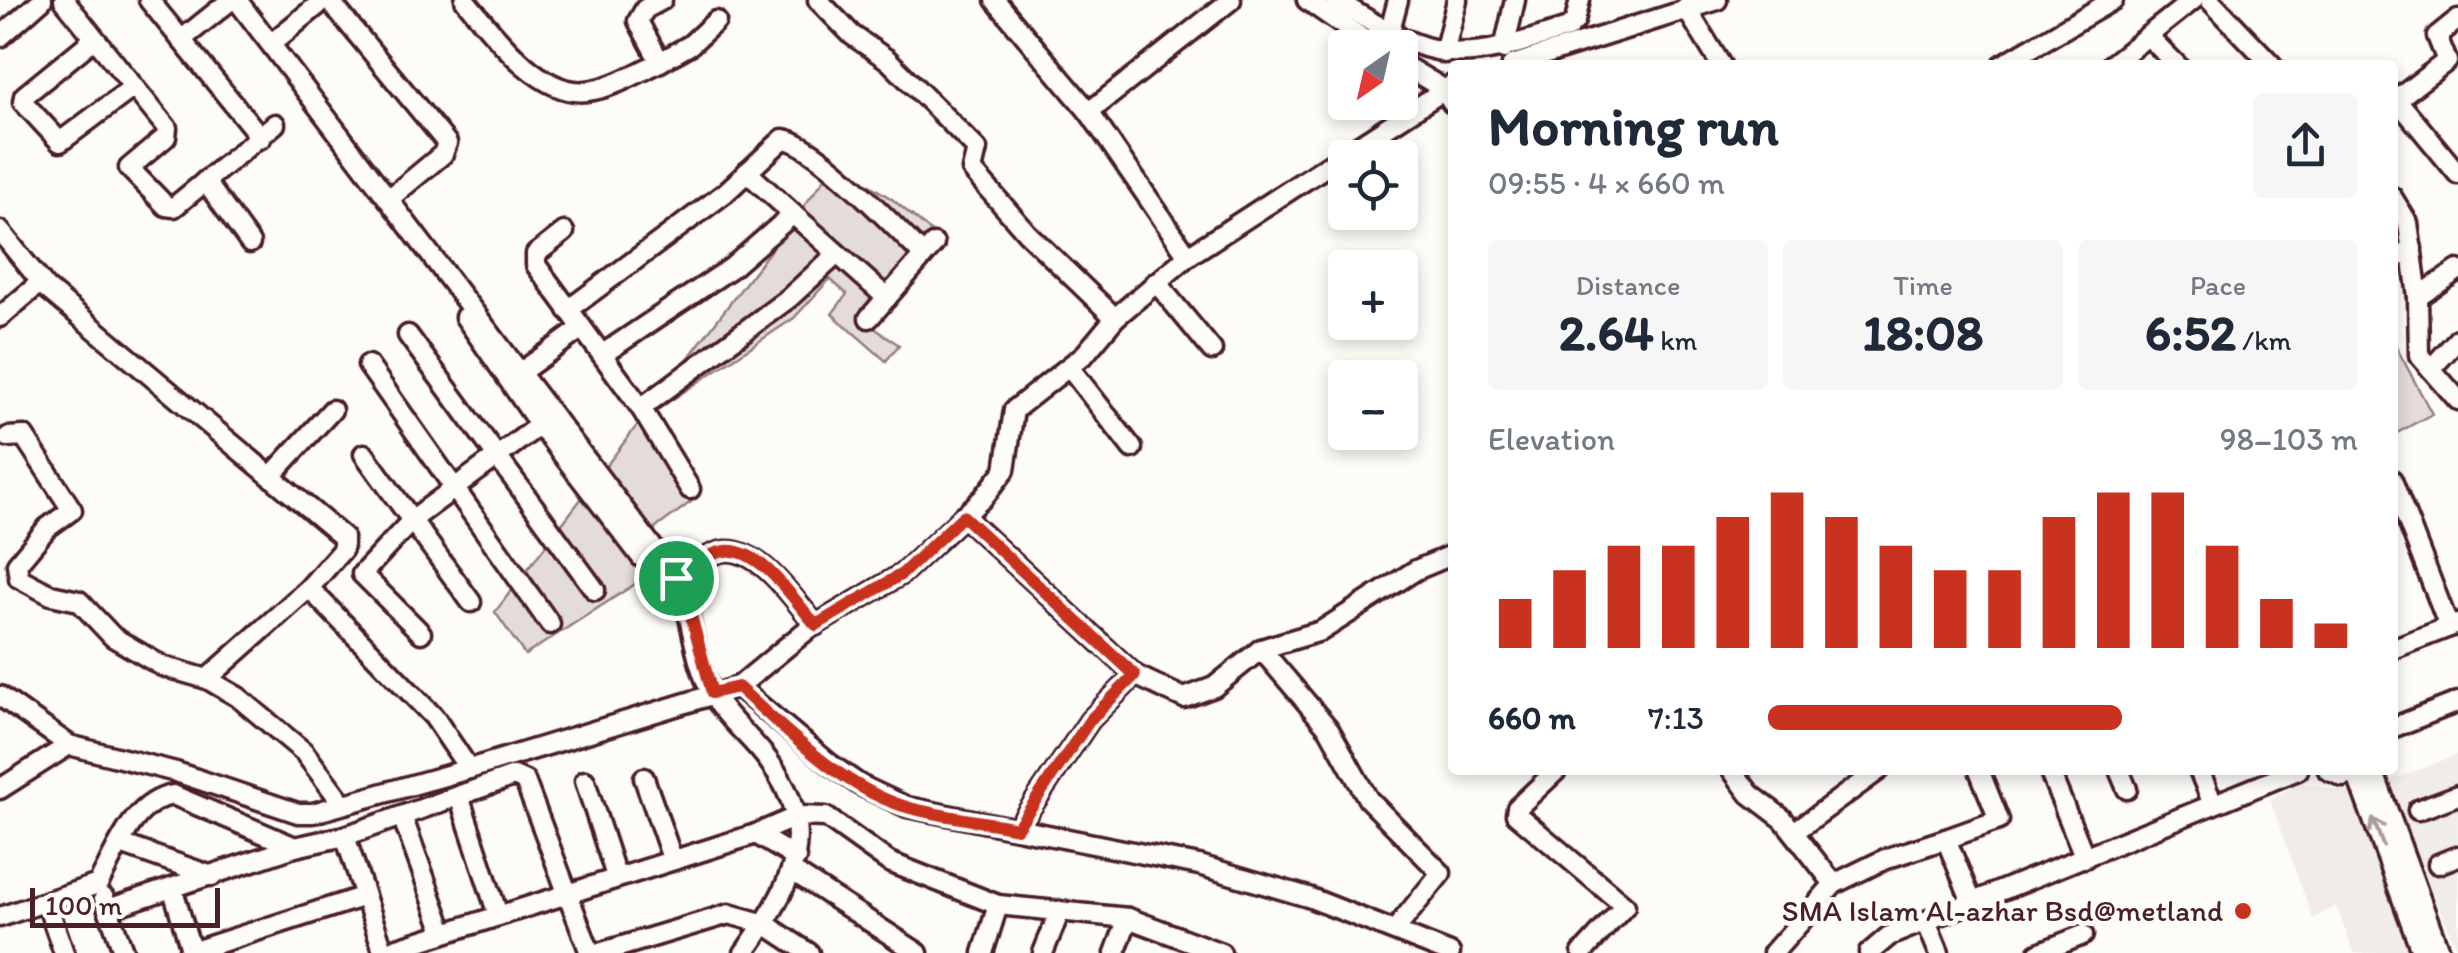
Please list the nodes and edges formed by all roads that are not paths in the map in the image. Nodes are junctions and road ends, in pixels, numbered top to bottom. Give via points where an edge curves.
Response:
1 (42, 0) edge
2 (64, 0) edge
3 (149, 0) edge
4 (234, 0) edge
5 (327, 0) edge
6 (465, 0) edge
7 (662, 0) edge
8 (818, 0) edge
9 (995, 0) edge
10 (1231, 0) edge
11 (1307, 0) edge
12 (1336, 0) edge
13 (1398, 0) edge
14 (1456, 0) edge
15 (1514, 0) edge
16 (1580, 0) edge
17 (1718, 0) edge
18 (2114, 0) edge
19 (2192, 0) edge
20 (2210, 0) edge
21 (1686, 8) junction
22 (2458, 19) edge
23 (716, 21) dead end
24 (1363, 30) edge
25 (1370, 30) edge
26 (1387, 30) edge
27 (2148, 36) junction
28 (0, 37) edge
29 (94, 40) junction
30 (180, 40) junction
31 (272, 44) junction
32 (1418, 47) edge
33 (1444, 52) junction
34 (1508, 57) edge
35 (1718, 60) edge
36 (2011, 60) edge
37 (2117, 60) edge
38 (2172, 60) edge
39 (2267, 60) edge
40 (660, 62) junction
41 (2452, 68) edge
42 (1418, 74) edge
43 (132, 88) junction
44 (1448, 91) edge
45 (1448, 93) edge
46 (2398, 100) edge
47 (2398, 105) edge
48 (1089, 112) junction
49 (275, 124) dead end
50 (261, 138) junction
51 (748, 172) junction
52 (2458, 174) edge
53 (205, 181) junction
54 (390, 198) junction
55 (2398, 206) edge
56 (793, 214) junction
57 (0, 231) edge
58 (564, 232) dead end
59 (250, 244) dead end
60 (2412, 248) junction
61 (837, 254) junction
62 (1188, 256) junction
63 (2398, 257) edge
64 (2458, 270) edge
65 (41, 282) junction
66 (1156, 282) junction
67 (442, 284) dead end
68 (2418, 297) junction
69 (887, 298) junction
70 (568, 310) junction
71 (0, 318) edge
72 (869, 318) dead end
73 (1115, 318) junction
74 (582, 328) junction
75 (408, 335) dead end
76 (2458, 339) edge
77 (1212, 350) dead end
78 (603, 354) junction
79 (368, 365) dead end
80 (1069, 368) junction
81 (2431, 368) junction
82 (521, 372) junction
83 (2458, 400) edge
84 (641, 408) junction
85 (332, 410) dead end
86 (546, 420) junction
87 (8, 436) dead end
88 (1132, 448) dead end
89 (364, 454) dead end
90 (497, 455) junction
91 (273, 474) junction
92 (454, 488) junction
93 (690, 490) dead end
94 (2398, 494) edge
95 (963, 516) junction
96 (413, 519) junction
97 (1448, 557) edge
98 (642, 558) dead end
99 (676, 578) junction
100 (309, 588) junction
101 (594, 590) dead end
102 (472, 602) dead end
103 (550, 624) dead end
104 (816, 625) junction
105 (2453, 625) edge
106 (421, 633) dead end
107 (2398, 647) edge
108 (1261, 649) junction
109 (1135, 675) junction
110 (207, 680) junction
111 (738, 687) junction
112 (712, 693) junction
113 (1, 699) edge
114 (2458, 702) edge
115 (2398, 726) edge
116 (69, 746) junction
117 (469, 769) junction
118 (1552, 775) edge
119 (1736, 775) edge
120 (1872, 775) edge
121 (1981, 775) edge
122 (2051, 775) edge
123 (2122, 775) edge
124 (2201, 775) edge
125 (2286, 775) edge
126 (2366, 775) edge
127 (644, 778) dead end
128 (584, 781) dead end
129 (0, 789) edge
130 (2127, 789) dead end
131 (2458, 794) edge
132 (459, 796) junction
133 (342, 804) junction
134 (2213, 804) junction
135 (2418, 810) dead end
136 (402, 816) junction
137 (798, 816) junction
138 (1017, 828) junction
139 (1794, 832) junction
140 (756, 834) junction
141 (345, 836) junction
142 (1946, 840) junction
143 (120, 844) junction
144 (295, 847) junction
145 (2458, 856) edge
146 (672, 858) junction
147 (2084, 858) junction
148 (2438, 864) dead end
149 (795, 865) junction
150 (212, 876) junction
151 (616, 876) junction
152 (98, 884) junction
153 (1834, 884) junction
154 (173, 890) junction
155 (566, 893) junction
156 (365, 896) junction
157 (1972, 902) junction
158 (47, 904) junction
159 (998, 904) junction
160 (108, 909) junction
161 (1060, 911) junction
162 (498, 914) junction
163 (0, 917) edge
164 (1128, 918) junction
165 (1926, 921) junction
166 (765, 924) junction
167 (1395, 930) junction
168 (2423, 931) junction
169 (444, 932) junction
170 (2073, 943) edge
171 (1178, 946) edge
172 (190, 952) edge
173 (64, 953) edge
174 (124, 953) edge
175 (383, 953) edge
176 (590, 953) edge
177 (599, 953) edge
178 (744, 953) edge
179 (809, 953) edge
180 (918, 953) edge
181 (983, 953) edge
182 (1043, 953) edge
183 (1115, 953) edge
184 (1222, 953) edge
185 (1450, 953) edge
186 (1582, 953) edge
187 (1774, 953) edge
188 (1869, 953) edge
189 (1939, 953) edge
190 (2038, 953) edge
191 (2422, 953) edge
192 (2440, 953) edge

1 - 28 street
2 - 29 street
3 - 30 street
4 - 30 street
4 - 31 street
5 - 31 street
5 - 54 street via 447,143 443,154
6 - 40 street via 521,63 574,92 604,88
7 - 40 street via 638,21
8 - 73 street via 977,150 972,170
9 - 48 street
10 - 48 street
11 - 24 street
12 - 25 street
13 - 26 street
14 - 33 street
15 - 34 street
16 - 34 street via 1568,28
17 - 21 street
18 - 36 street
19 - 27 street
20 - 39 street
21 - 34 street
21 - 35 street
22 - 41 street via 2437,36
23 - 40 street
27 - 37 street
27 - 38 street
29 - 43 street
29 - 43 street via 23,102 60,142
30 - 50 street
31 - 54 street
32 - 33 street
33 - 34 street
41 - 46 street
42 - 44 street
43 - 53 street via 168,132 131,171 170,208
45 - 62 street
47 - 52 street
48 - 62 street
49 - 50 street
50 - 53 street
51 - 56 street
51 - 69 street via 784,139 798,142 928,249
51 - 70 street
53 - 59 street
54 - 82 street
55 - 60 street
56 - 61 street
56 - 78 street via 730,268
57 - 65 street
58 - 70 street via 534,259
60 - 63 street
60 - 68 street
61 - 69 street
61 - 84 street via 790,298
62 - 66 street
64 - 68 street
65 - 71 street
65 - 91 street
66 - 73 street
66 - 77 street
67 - 86 street
68 - 81 street via 2417,345
69 - 72 street
70 - 74 street
73 - 80 street
74 - 78 street
74 - 82 street
75 - 90 street
76 - 81 street
78 - 84 street
79 - 92 street
80 - 88 street
80 - 95 street via 1014,410 1005,470
81 - 83 street
82 - 86 street
84 - 93 street
85 - 91 street
86 - 90 street
86 - 98 street
86 - 99 street
87 - 110 street via 24,436 72,510 17,564 19,578 79,601 113,637 162,666
89 - 96 street
90 - 92 street
90 - 101 street
91 - 100 street via 345,543
92 - 96 street
92 - 103 street
94 - 105 street
95 - 104 street via 902,574
95 - 109 street
96 - 102 street
96 - 106 street via 362,574
97 - 108 street via 1322,631
99 - 104 street via 722,551 736,552 759,563
99 - 112 street
100 - 110 street
100 - 117 street via 434,717
104 - 111 street
105 - 107 street
108 - 109 street via 1214,687 1184,698
108 - 167 street via 1328,729 1368,799 1441,874
109 - 138 street via 1090,720
110 - 133 street via 304,752
111 - 112 street
111 - 138 street via 860,785 906,807
112 - 117 street
112 - 137 street via 768,760
113 - 116 street
114 - 115 street
116 - 129 street
116 - 133 street via 176,772 298,813
117 - 133 street
118 - 186 street via 1516,814 1624,906
119 - 139 street
120 - 139 street
121 - 142 street via 1999,820
122 - 147 street
123 - 130 street
124 - 134 street
125 - 134 street
126 - 168 street
127 - 146 street
128 - 151 street
131 - 135 street
132 - 136 street
132 - 155 street via 514,776 525,782
132 - 162 street
134 - 147 street
136 - 141 street
136 - 169 street
137 - 140 street
137 - 149 street
137 - 159 street via 826,817 889,862
138 - 167 street via 1199,866
139 - 153 street
140 - 146 street
140 - 149 street
141 - 144 street
141 - 156 street
142 - 153 street
142 - 157 street
143 - 144 street via 147,804 173,796
143 - 150 street
143 - 152 street
144 - 150 street
145 - 148 street
146 - 151 street
147 - 157 street
149 - 166 street
149 - 180 street
150 - 154 street
151 - 155 street
152 - 158 street
152 - 160 street
153 - 187 street
154 - 160 street
154 - 172 street
155 - 162 street
155 - 176 street
156 - 172 street
156 - 175 street
157 - 165 street
158 - 163 street
158 - 173 street
159 - 161 street
159 - 181 street
160 - 174 street
161 - 164 street
161 - 182 street
162 - 169 street
164 - 171 street
164 - 183 street
165 - 188 street via 1889,936
165 - 189 street
166 - 177 street via 713,915
166 - 178 street
166 - 179 street
167 - 185 street
168 - 191 street
168 - 192 street
169 - 175 street
170 - 190 street
171 - 184 street

